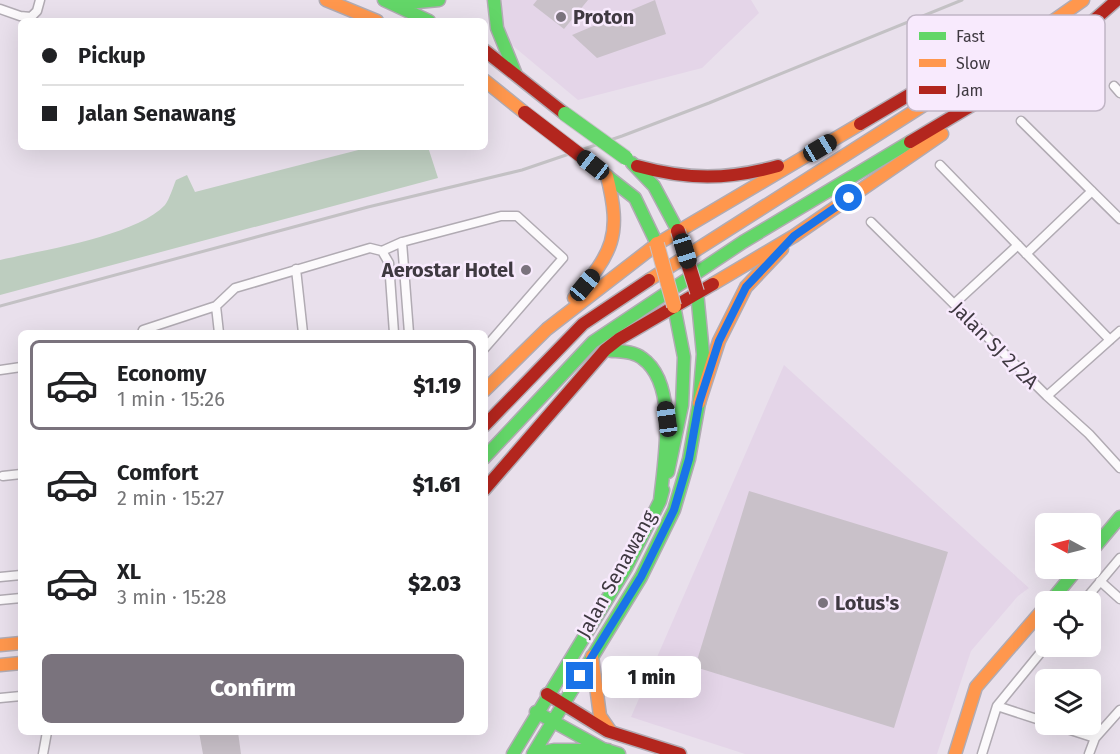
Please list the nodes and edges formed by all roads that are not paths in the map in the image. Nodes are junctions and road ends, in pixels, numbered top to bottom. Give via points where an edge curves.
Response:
1 (40, 0) edge
2 (326, 0) edge
3 (439, 0) edge
4 (494, 0) edge
5 (1082, 0) edge
6 (1117, 1) edge
7 (389, 2) edge
8 (0, 9) edge
9 (1056, 15) edge
10 (1061, 15) edge
11 (1101, 15) edge
12 (370, 18) edge
13 (423, 18) edge
14 (488, 53) edge
15 (516, 75) junction
16 (488, 83) edge
17 (907, 96) edge
18 (913, 111) edge
19 (962, 111) edge
20 (974, 111) edge
21 (1021, 121) dead end
22 (802, 159) junction
23 (632, 162) junction
24 (940, 165) dead end
25 (607, 176) junction
26 (1092, 191) junction
27 (1119, 216) edge
28 (870, 222) dead end
29 (678, 231) junction
30 (794, 236) junction
31 (402, 242) junction
32 (657, 244) junction
33 (1018, 246) junction
34 (382, 250) junction
35 (1026, 254) junction
36 (296, 269) junction
37 (697, 292) junction
38 (954, 304) junction
39 (216, 306) junction
40 (674, 306) junction
41 (547, 329) junction
42 (143, 330) edge
43 (219, 330) edge
44 (303, 330) edge
45 (394, 330) edge
46 (410, 330) edge
47 (1120, 331) edge
48 (1110, 340) junction
49 (488, 344) edge
50 (605, 351) junction
51 (18, 367) edge
52 (0, 370) edge
53 (488, 387) edge
54 (1047, 396) junction
55 (699, 403) junction
56 (488, 422) edge
57 (488, 454) edge
58 (1120, 468) edge
59 (18, 474) edge
60 (3, 476) dead end
61 (488, 484) edge
62 (660, 501) junction
63 (1120, 517) edge
64 (1101, 540) edge
65 (1120, 558) edge
66 (18, 574) edge
67 (0, 577) edge
68 (1069, 579) edge
69 (1100, 581) junction
70 (1059, 591) edge
71 (1092, 591) edge
72 (18, 598) edge
73 (0, 600) edge
74 (1120, 600) edge
75 (1035, 619) edge
76 (18, 642) edge
77 (0, 645) edge
78 (592, 656) junction
79 (1037, 657) edge
80 (18, 663) edge
81 (0, 665) edge
82 (547, 694) junction
83 (18, 696) edge
84 (0, 698) edge
85 (562, 704) junction
86 (997, 706) junction
87 (1120, 710) edge
88 (536, 712) junction
89 (1035, 718) edge
90 (552, 721) junction
91 (610, 732) junction
92 (46, 735) edge
93 (1086, 735) edge
94 (1095, 738) junction
95 (614, 752) edge
96 (43, 754) edge
97 (513, 754) edge
98 (533, 754) edge
99 (680, 754) edge
100 (955, 754) edge
101 (982, 754) edge
102 (1089, 754) edge

1 - 8 street via 31,17
2 - 12 main road
3 - 7 main road
4 - 15 main road via 498,36
5 - 9 main road
5 - 10 main road
6 - 11 main road
7 - 13 main road
14 - 15 main road
15 - 23 main road, bridge
16 - 25 main road, Jalan Senawang, bridge
17 - 22 main road
18 - 56 main road via 710,238 583,324
19 - 57 main road via 743,242 593,342
20 - 30 main road
21 - 26 street
22 - 23 main road via 745,176 700,178 666,175
22 - 29 main road
23 - 29 main road, Jalan Senawang via 668,208
24 - 33 street
25 - 32 main road, Jalan Senawang via 635,198
25 - 41 main road via 616,209 612,246 598,270
26 - 27 street
26 - 35 street
28 - 38 street, Jalan SJ 2/2A
29 - 32 main road
29 - 37 main road, Jalan Senawang, bridge
30 - 37 main road
30 - 55 main road via 746,287 719,341
31 - 34 street
31 - 46 street
31 - 49 street via 501,216 517,216 563,258
32 - 40 main road, Jalan Senawang, bridge
32 - 41 main road
33 - 35 street
33 - 38 street
34 - 36 street via 370,248
34 - 45 street via 389,263
35 - 48 street
36 - 39 street via 235,288
36 - 44 street
37 - 40 main road
37 - 55 main road, Jalan Senawang via 703,354
38 - 54 street, Jalan SJ 2/2A
39 - 42 street
39 - 43 street
40 - 50 main road
40 - 62 main road, Jalan Senawang via 684,357 682,405
41 - 53 main road
47 - 48 street
48 - 54 street
50 - 61 main road
50 - 62 main road via 643,357 656,371 667,419
51 - 52 street
54 - 58 street, Jalan SJ 2/2A
55 - 78 main road, Jalan Senawang via 689,459 674,510 641,577
59 - 60 street
62 - 82 main road, Jalan Senawang via 626,568
63 - 64 main road
65 - 69 street
66 - 67 street
68 - 70 main road
69 - 71 street
69 - 74 street
72 - 73 street
75 - 100 main road via 976,687
76 - 77 main road
78 - 85 main road, Jalan Senawang
78 - 91 main road via 600,716
79 - 86 street
80 - 81 main road
82 - 85 main road
82 - 88 main road, Jalan Senawang
83 - 84 street
85 - 90 main road, Jalan Senawang
85 - 91 main road
86 - 89 street
86 - 101 street
87 - 94 street
88 - 90 main road
88 - 97 main road, Jalan Senawang
90 - 95 main road
90 - 98 main road, Jalan Senawang
91 - 99 main road
92 - 96 street
93 - 94 street
94 - 102 street
95 - 98 main road via 564,750

